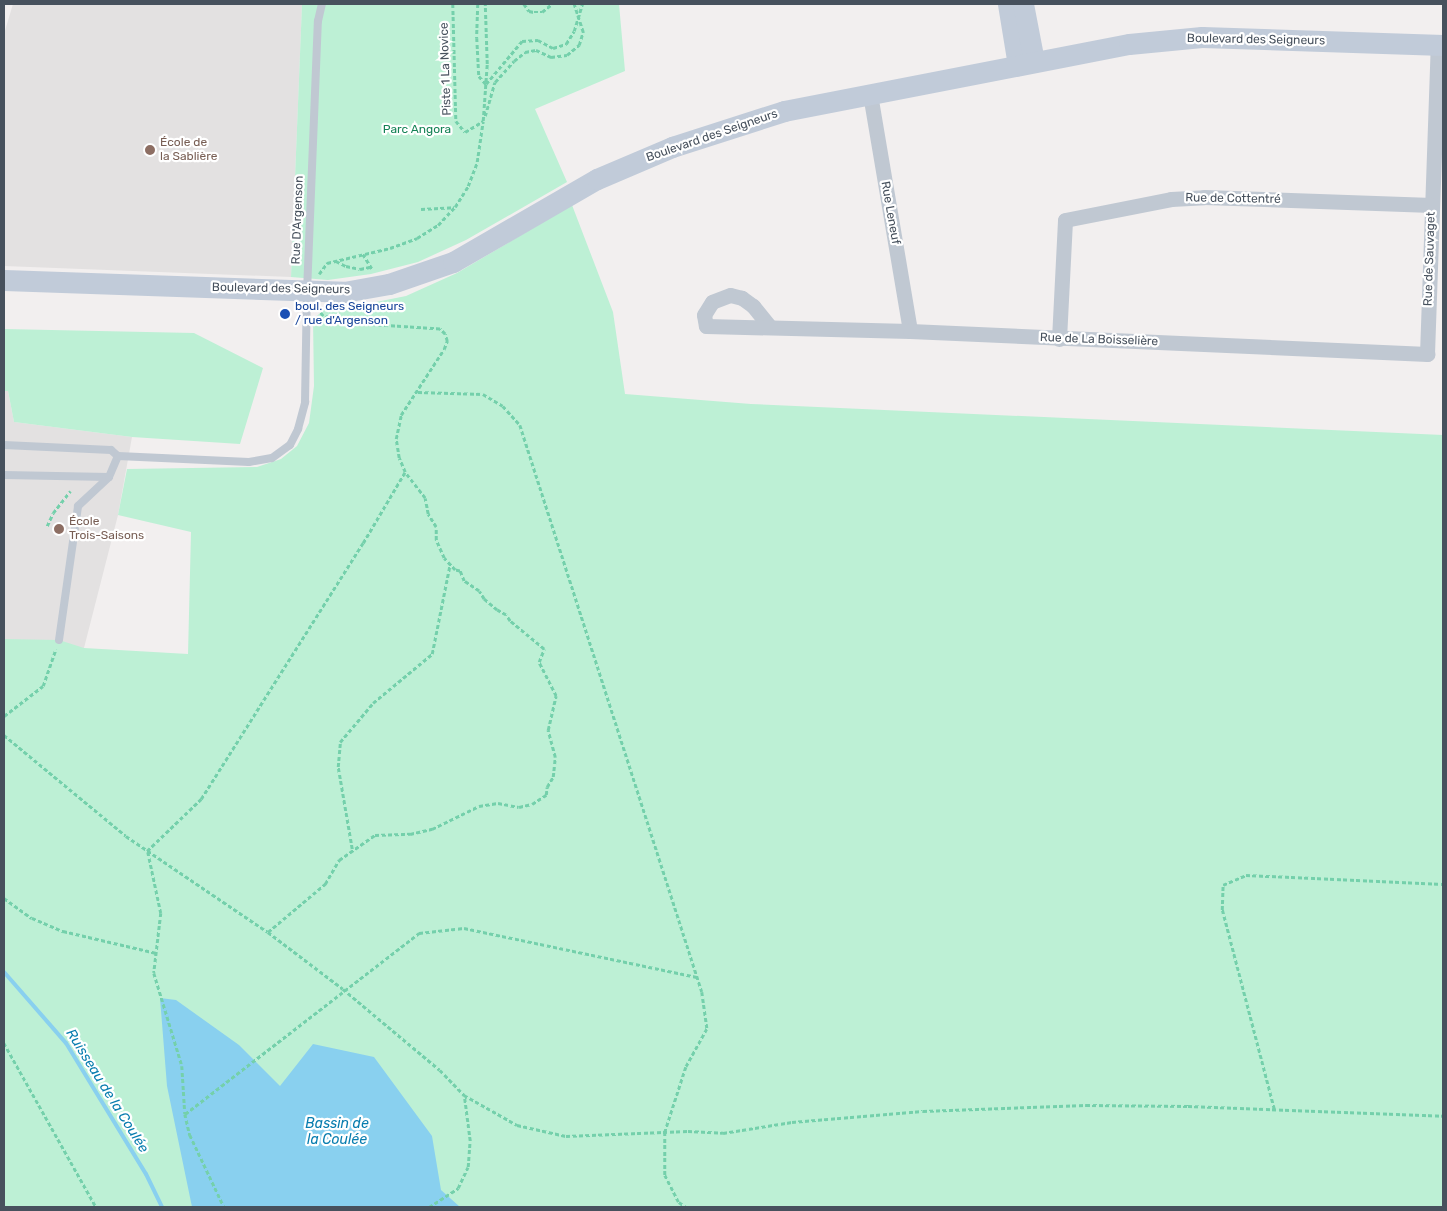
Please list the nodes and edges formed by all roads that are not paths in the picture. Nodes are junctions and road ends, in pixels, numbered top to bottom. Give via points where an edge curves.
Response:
1 (322, 4) edge
2 (1008, 4) edge
3 (1023, 4) edge
4 (1441, 44) edge
5 (1026, 63) junction
6 (870, 94) junction
7 (1432, 204) junction
8 (4, 280) edge
9 (306, 292) junction
10 (770, 327) dead end
11 (910, 331) junction
12 (1059, 338) junction
13 (1427, 354) joint
14 (4, 445) edge
15 (118, 456) junction
16 (4, 476) edge
17 (109, 477) junction
18 (59, 640) road end

1 - 9 lane, Rue D'Argenson via 318,21
2 - 5 street
3 - 5 street
4 - 5 street, Boulevard des Seigneurs via 1202,37 1129,44
4 - 7 street, Rue de Sauvaget
5 - 6 street, Boulevard des Seigneurs
6 - 9 street, Boulevard des Seigneurs via 784,111 672,147 597,179 453,262 422,274 344,292
6 - 11 street, Rue Leneuf
7 - 12 street, Rue de Cottentré via 1204,197 1171,199 1065,220
7 - 13 street, Rue de Sauvaget
8 - 9 street, Boulevard des Seigneurs
9 - 15 lane, Rue D'Argenson via 305,402 290,445 272,458 249,462
10 - 11 street, Rue de La Boisselière
11 - 12 street, Rue de La Boisselière
12 - 13 street, Rue de La Boisselière
14 - 15 lane, Rue D'Argenson via 111,450
15 - 17 lane
16 - 17 lane
17 - 18 lane via 78,506

